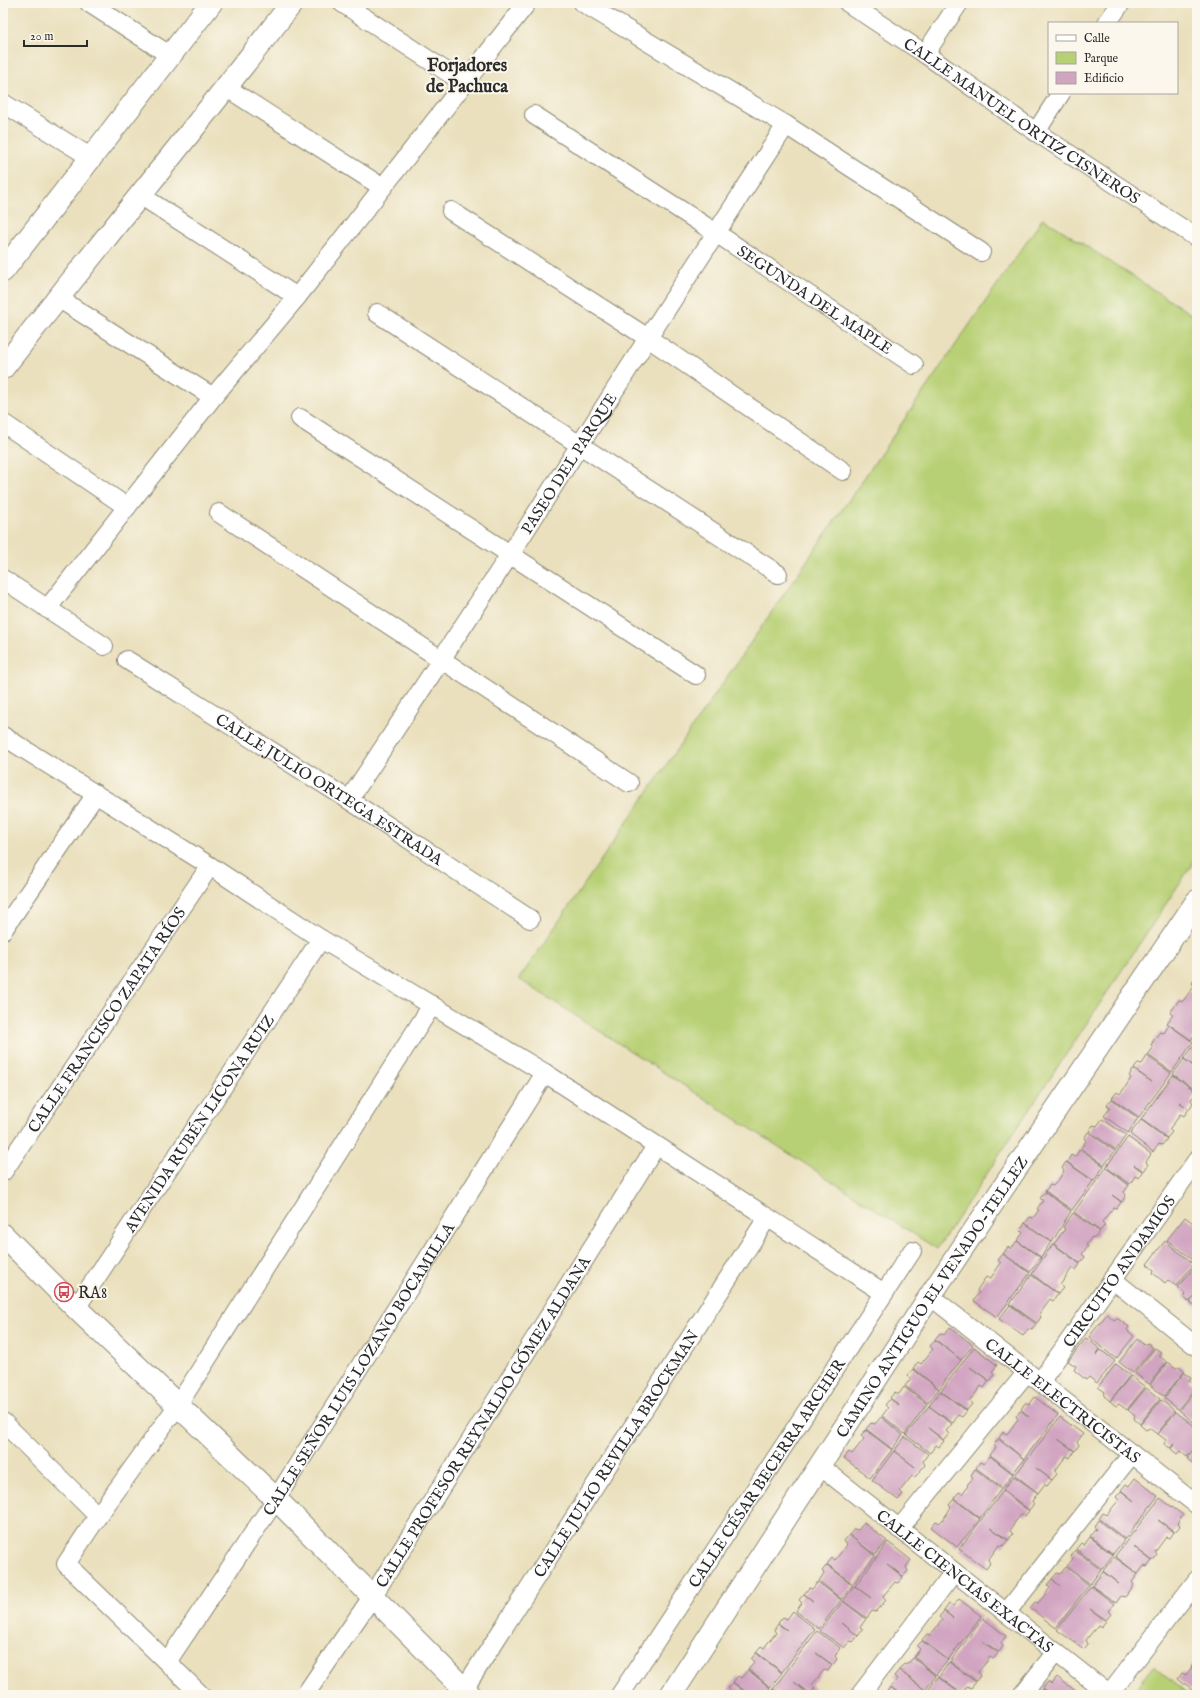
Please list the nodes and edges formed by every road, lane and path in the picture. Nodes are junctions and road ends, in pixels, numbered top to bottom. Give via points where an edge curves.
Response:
1 (89, 3) edge
2 (211, 3) edge
3 (292, 3) edge
4 (342, 3) edge
5 (527, 3) edge
6 (583, 3) edge
7 (848, 3) edge
8 (959, 3) edge
9 (1121, 3) edge
10 (1109, 22) edge
11 (925, 54) junction
12 (171, 56) junction
13 (464, 83) junction
14 (227, 88) junction
15 (1060, 94) edge
16 (3, 103) edge
17 (534, 115) dead end
18 (786, 125) junction
19 (1036, 132) junction
20 (90, 157) junction
21 (382, 187) junction
22 (140, 194) junction
23 (450, 211) dead end
24 (716, 233) junction
25 (1197, 238) edge
26 (981, 252) dead end
27 (5, 266) edge
28 (297, 297) junction
29 (58, 298) junction
30 (377, 313) dead end
31 (648, 338) junction
32 (914, 364) dead end
33 (3, 368) edge
34 (213, 397) junction
35 (300, 418) dead end
36 (3, 423) edge
37 (581, 445) junction
38 (843, 471) dead end
39 (127, 507) junction
40 (219, 513) dead end
41 (511, 553) junction
42 (778, 574) dead end
43 (3, 579) edge
44 (48, 609) junction
45 (104, 646) dead end
46 (440, 659) junction
47 (127, 660) dead end
48 (696, 675) dead end
49 (3, 736) edge
50 (629, 782) dead end
51 (96, 794) junction
52 (349, 800) junction
53 (210, 866) junction
54 (1197, 901) edge
55 (530, 919) dead end
56 (3, 930) edge
57 (321, 939) junction
58 (432, 1005) junction
59 (545, 1073) junction
60 (656, 1146) junction
61 (1194, 1170) edge
62 (3, 1172) edge
63 (767, 1218) junction
64 (3, 1235) edge
65 (912, 1251) dead end
66 (1112, 1279) junction
67 (884, 1293) junction
68 (930, 1296) junction
69 (76, 1308) junction
70 (1197, 1347) edge
71 (1034, 1377) junction
72 (178, 1405) junction
73 (3, 1422) edge
74 (1132, 1454) junction
75 (820, 1466) junction
76 (276, 1500) junction
77 (1197, 1505) edge
78 (98, 1516) junction
79 (899, 1529) junction
80 (954, 1572) junction
81 (1197, 1580) edge
82 (372, 1597) junction
83 (1006, 1613) junction
84 (1056, 1652) junction
85 (167, 1662) junction
86 (467, 1692) edge
87 (201, 1695) edge
88 (305, 1695) edge
89 (620, 1695) edge
90 (671, 1695) edge
91 (860, 1695) edge
92 (1022, 1695) edge
93 (1110, 1695) edge

1 - 12 street
2 - 12 street
3 - 14 street
4 - 13 street
5 - 13 street
6 - 18 street
7 - 11 street, CALLE MANUEL ORTIZ CISNEROS
8 - 11 street
9 - 10 street
11 - 19 street, CALLE MANUEL ORTIZ CISNEROS
12 - 20 street
13 - 21 street
14 - 21 street
14 - 22 street
15 - 19 street
16 - 20 street
17 - 24 street, SEGUNDA DEL MAPLE
18 - 24 street, PASEO DEL PARQUE
18 - 26 street
19 - 25 street, CALLE MANUEL ORTIZ CISNEROS
20 - 27 street
21 - 28 street
22 - 28 street
22 - 29 street
23 - 31 street
24 - 31 street, PASEO DEL PARQUE
24 - 32 street, SEGUNDA DEL MAPLE
28 - 34 street
29 - 33 street
29 - 34 street
30 - 37 street
31 - 37 street, PASEO DEL PARQUE
31 - 38 street
34 - 39 street
35 - 41 street
36 - 39 street
37 - 41 street, PASEO DEL PARQUE
37 - 42 street
39 - 44 street
40 - 46 street
41 - 46 street, PASEO DEL PARQUE
41 - 48 street
43 - 44 street
44 - 45 street
46 - 50 street
46 - 52 street, PASEO DEL PARQUE
47 - 52 street, CALLE JULIO ORTEGA ESTRADA
49 - 51 street
51 - 53 street
51 - 56 street
52 - 55 street, CALLE JULIO ORTEGA ESTRADA
53 - 57 street
53 - 62 street, CALLE FRANCISCO ZAPATA RÍOS
54 - 68 street, CAMINO ANTIGUO EL VENADO-TELLEZ
57 - 58 street
57 - 69 street, AVENIDA RUBÉN LICONA RUIZ
58 - 59 street
58 - 72 street
59 - 60 street
59 - 76 street, CALLE SEÑOR LUIS LOZANO BOCAMILLA
60 - 63 street
60 - 82 street, CALLE PROFESOR REYNALDO GÓMEZ ALDANA
61 - 66 street, CIRCUITO ANDAMIOS
63 - 67 street
63 - 86 street, CALLE JULIO REVILLA BROCKMAN
64 - 69 street
65 - 67 street, CALLE CÉSAR BECERRA ARCHER
66 - 70 street
66 - 71 street, CIRCUITO ANDAMIOS
67 - 89 street, CALLE CÉSAR BECERRA ARCHER
68 - 71 street, CALLE ELECTRICISTAS
68 - 75 street, CAMINO ANTIGUO EL VENADO-TELLEZ
69 - 72 street
71 - 74 street, CALLE ELECTRICISTAS
71 - 79 street, CIRCUITO ANDAMIOS
72 - 76 street
72 - 78 street
73 - 78 street
74 - 77 street, CALLE ELECTRICISTAS
74 - 83 street
75 - 79 street, CALLE CIENCIAS EXACTAS
75 - 90 street, CAMINO ANTIGUO EL VENADO-TELLEZ
76 - 82 street
76 - 85 street, CALLE SEÑOR LUIS LOZANO BOCAMILLA
78 - 85 street via 66,1564
79 - 80 street, CALLE CIENCIAS EXACTAS
80 - 83 street, CALLE CIENCIAS EXACTAS
80 - 91 street
81 - 93 street
82 - 86 street
82 - 88 street, CALLE PROFESOR REYNALDO GÓMEZ ALDANA
83 - 84 street, CALLE CIENCIAS EXACTAS
84 - 92 street
84 - 93 street, CALLE CIENCIAS EXACTAS
85 - 87 street

